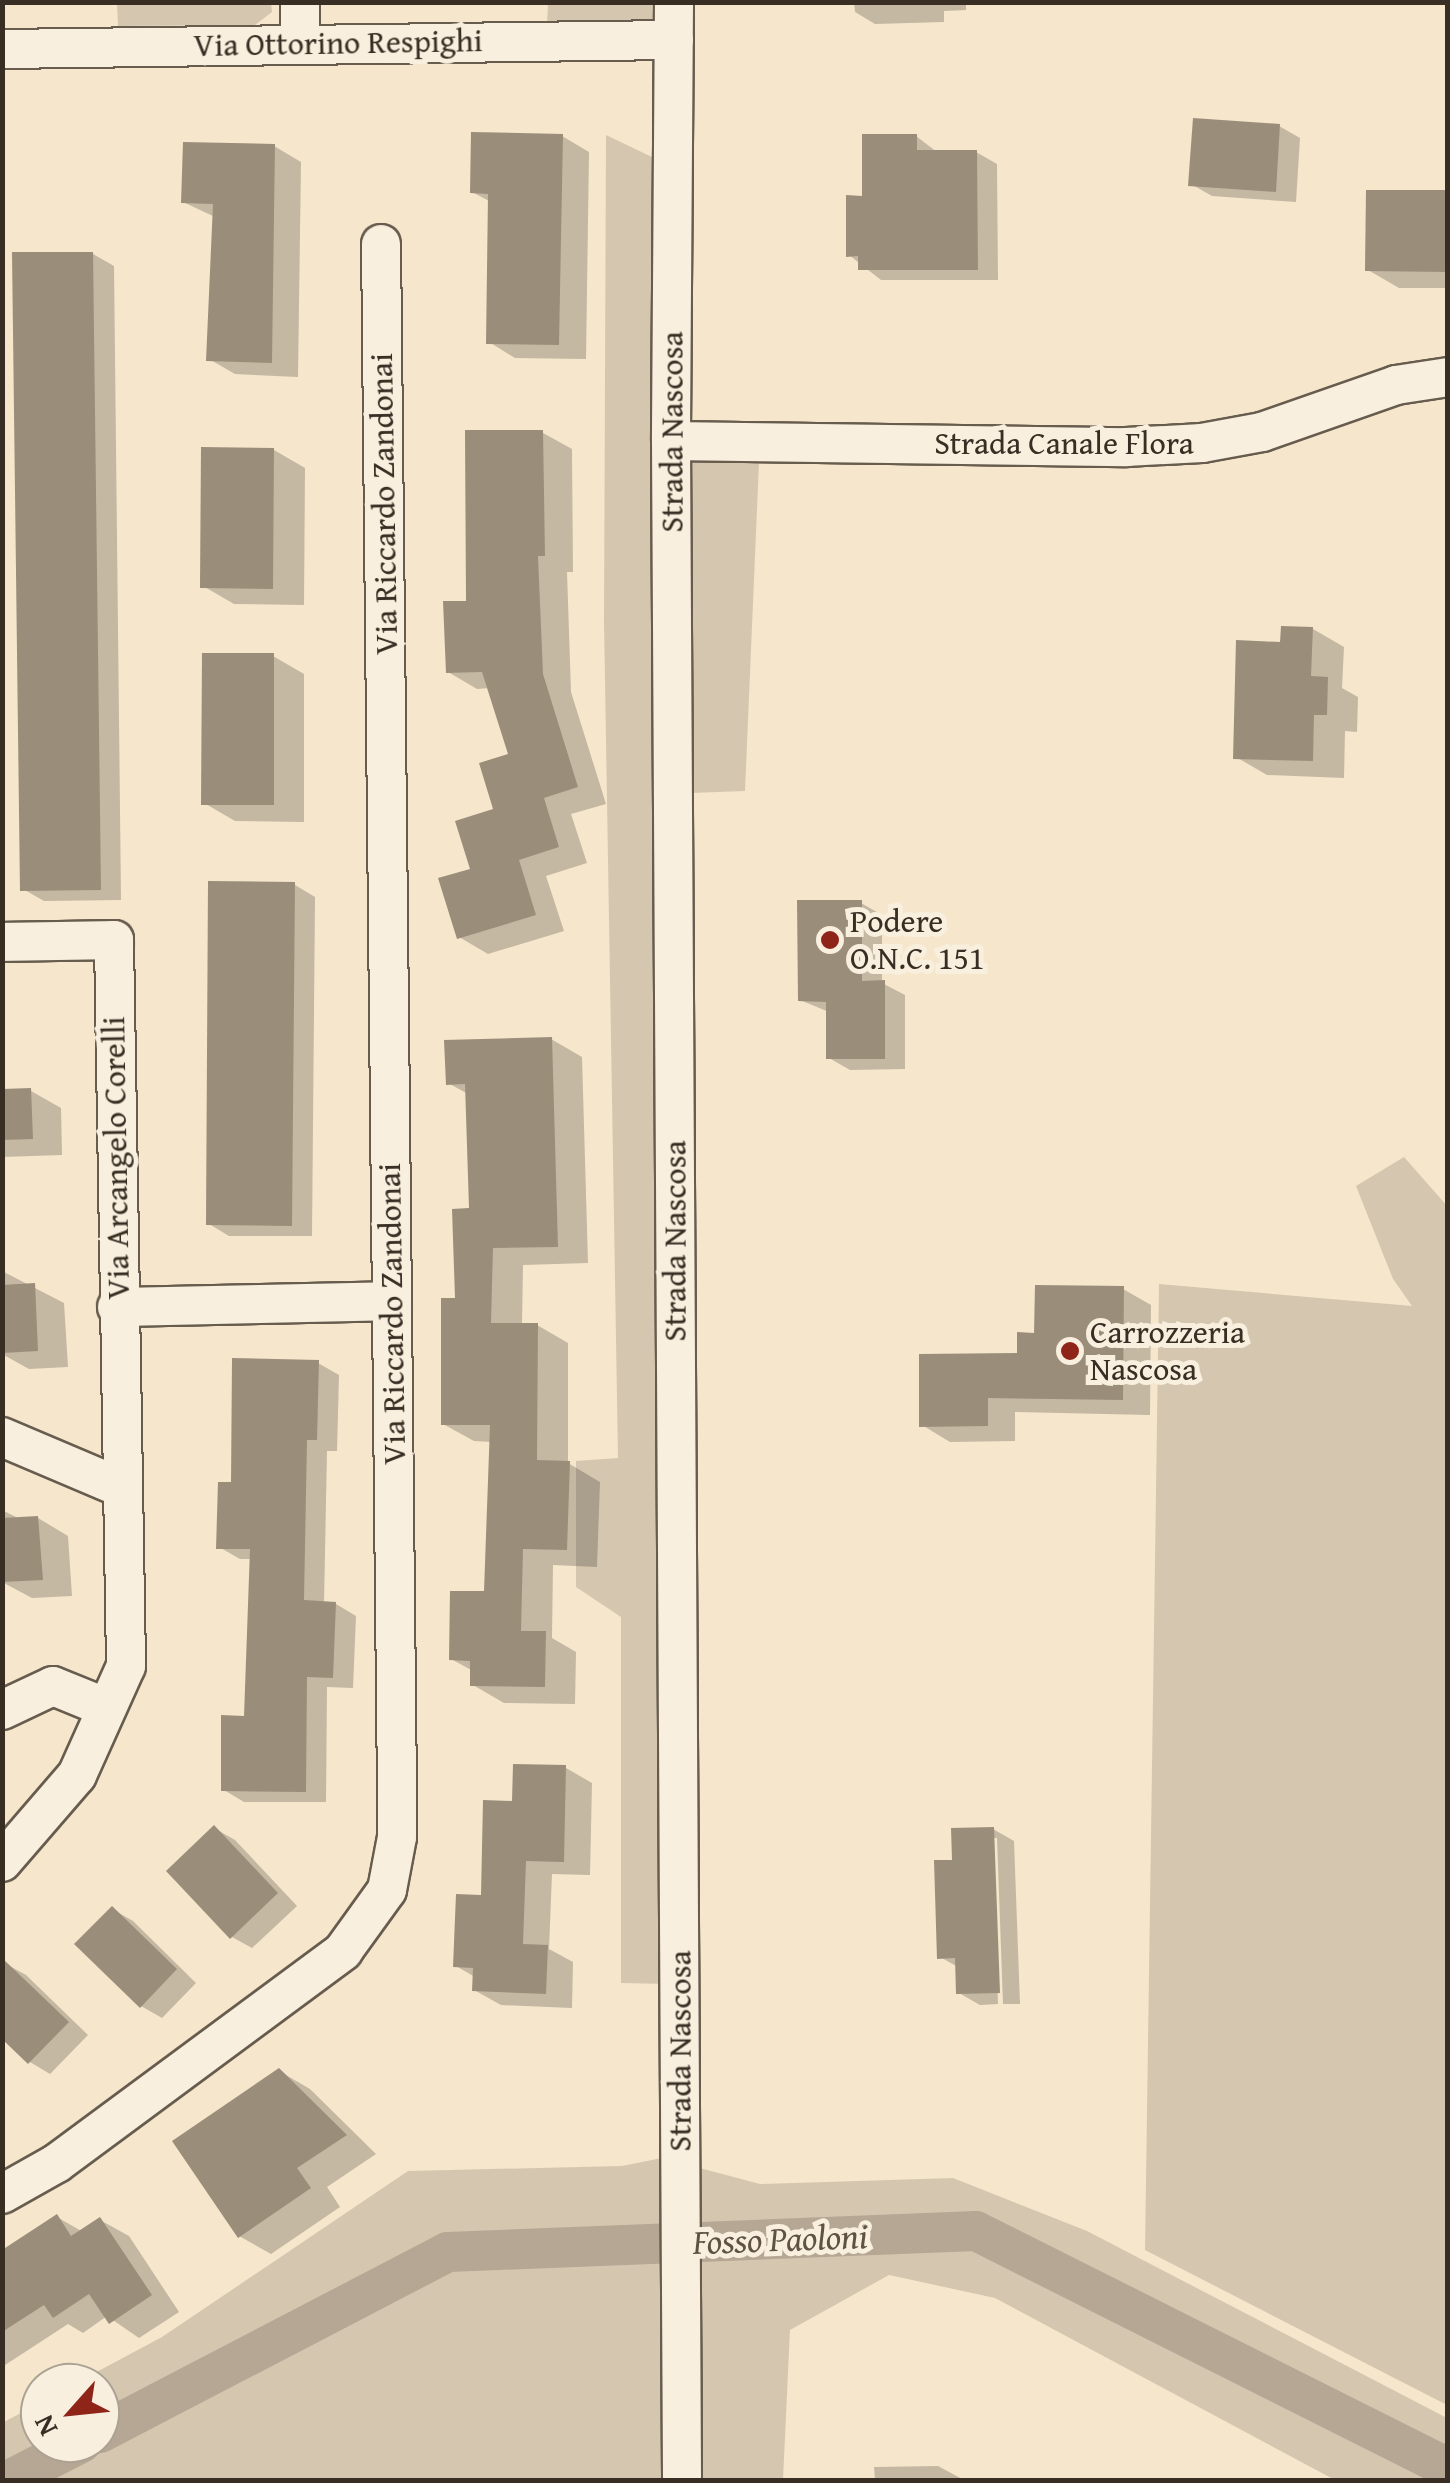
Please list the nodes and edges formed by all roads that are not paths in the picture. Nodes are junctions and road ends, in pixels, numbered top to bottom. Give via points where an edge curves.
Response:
1 (300, 2) edge
2 (674, 21) edge
3 (300, 44) junction
4 (2, 48) edge
5 (381, 244) dead end
6 (1448, 378) edge
7 (671, 440) junction
8 (2, 942) edge
9 (392, 1301) junction
10 (118, 1307) junction
11 (2, 1438) edge
12 (122, 1488) junction
13 (107, 1708) junction
14 (2, 1710) edge
15 (2, 1862) edge
16 (2, 2194) edge
17 (682, 2480) edge

1 - 3 street
2 - 3 street, Via Ottorino Respighi
2 - 7 street, Strada Nascosa
3 - 4 street, Via Ottorino Respighi
5 - 9 street, Via Riccardo Zandonai
6 - 7 street, Strada Canale Flora via 1384,388 1262,432 1202,443
7 - 17 street, Strada Nascosa
8 - 10 street, Via Arcangelo Corelli via 114,940
9 - 10 street
9 - 16 street, Via Riccardo Zandonai via 398,1837 388,1890 343,1951 57,2163
10 - 12 street, Via Arcangelo Corelli
11 - 12 street
12 - 13 street, Via Arcangelo Corelli via 126,1666
13 - 14 street via 53,1686
13 - 15 street, Via Arcangelo Corelli via 77,1775

